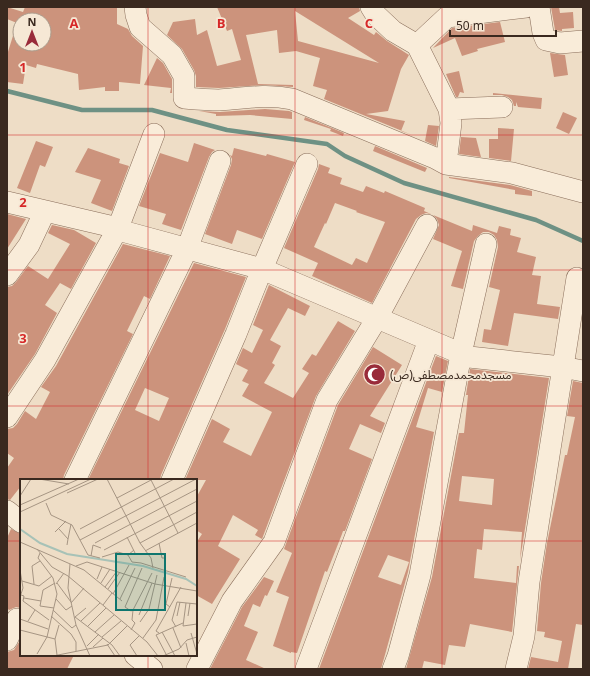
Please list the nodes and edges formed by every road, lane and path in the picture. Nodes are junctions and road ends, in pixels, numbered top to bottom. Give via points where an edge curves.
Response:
1 (371, 7) edge
2 (526, 7) edge
3 (539, 7) edge
4 (132, 8) edge
5 (583, 41) edge
6 (416, 45) junction
7 (502, 107) dead end
8 (449, 109) junction
9 (154, 134) dead end
10 (220, 161) dead end
11 (307, 164) dead end
12 (446, 164) junction
13 (583, 192) edge
14 (7, 202) edge
15 (45, 212) junction
16 (427, 225) dead end
17 (118, 228) junction
18 (486, 244) dead end
19 (187, 249) junction
20 (262, 269) junction
21 (7, 276) edge
22 (578, 278) dead end
23 (377, 318) junction
24 (429, 340) junction
25 (461, 354) junction
26 (562, 367) junction
27 (583, 371) edge
28 (7, 417) edge
29 (75, 479) edge
30 (172, 479) edge
31 (7, 511) edge
32 (20, 521) edge
33 (17, 619) dead end
34 (7, 640) edge
35 (136, 656) edge
36 (152, 669) edge
37 (198, 669) edge
38 (306, 669) edge
39 (393, 669) edge
40 (516, 669) edge

1 - 6 street via 393,32
2 - 6 street via 447,17
3 - 5 street via 546,40 560,43
4 - 12 street via 140,27 172,55 184,76 184,98 217,100 259,96 292,99
6 - 8 street
7 - 8 street
8 - 12 street via 451,123
9 - 17 street
10 - 19 street
11 - 20 street
12 - 13 street via 512,173
14 - 15 street
15 - 17 street
15 - 21 street via 29,245
16 - 23 street
17 - 19 street
17 - 28 street via 45,360
18 - 25 street
19 - 20 street
19 - 29 street
20 - 23 street
20 - 30 street
22 - 26 street
23 - 24 street
23 - 37 street via 327,400 274,542 232,601
24 - 25 street
24 - 38 street
25 - 26 street
25 - 39 street via 420,575
26 - 27 street
26 - 40 street via 529,582 524,636
31 - 32 street
33 - 34 street
35 - 36 street

